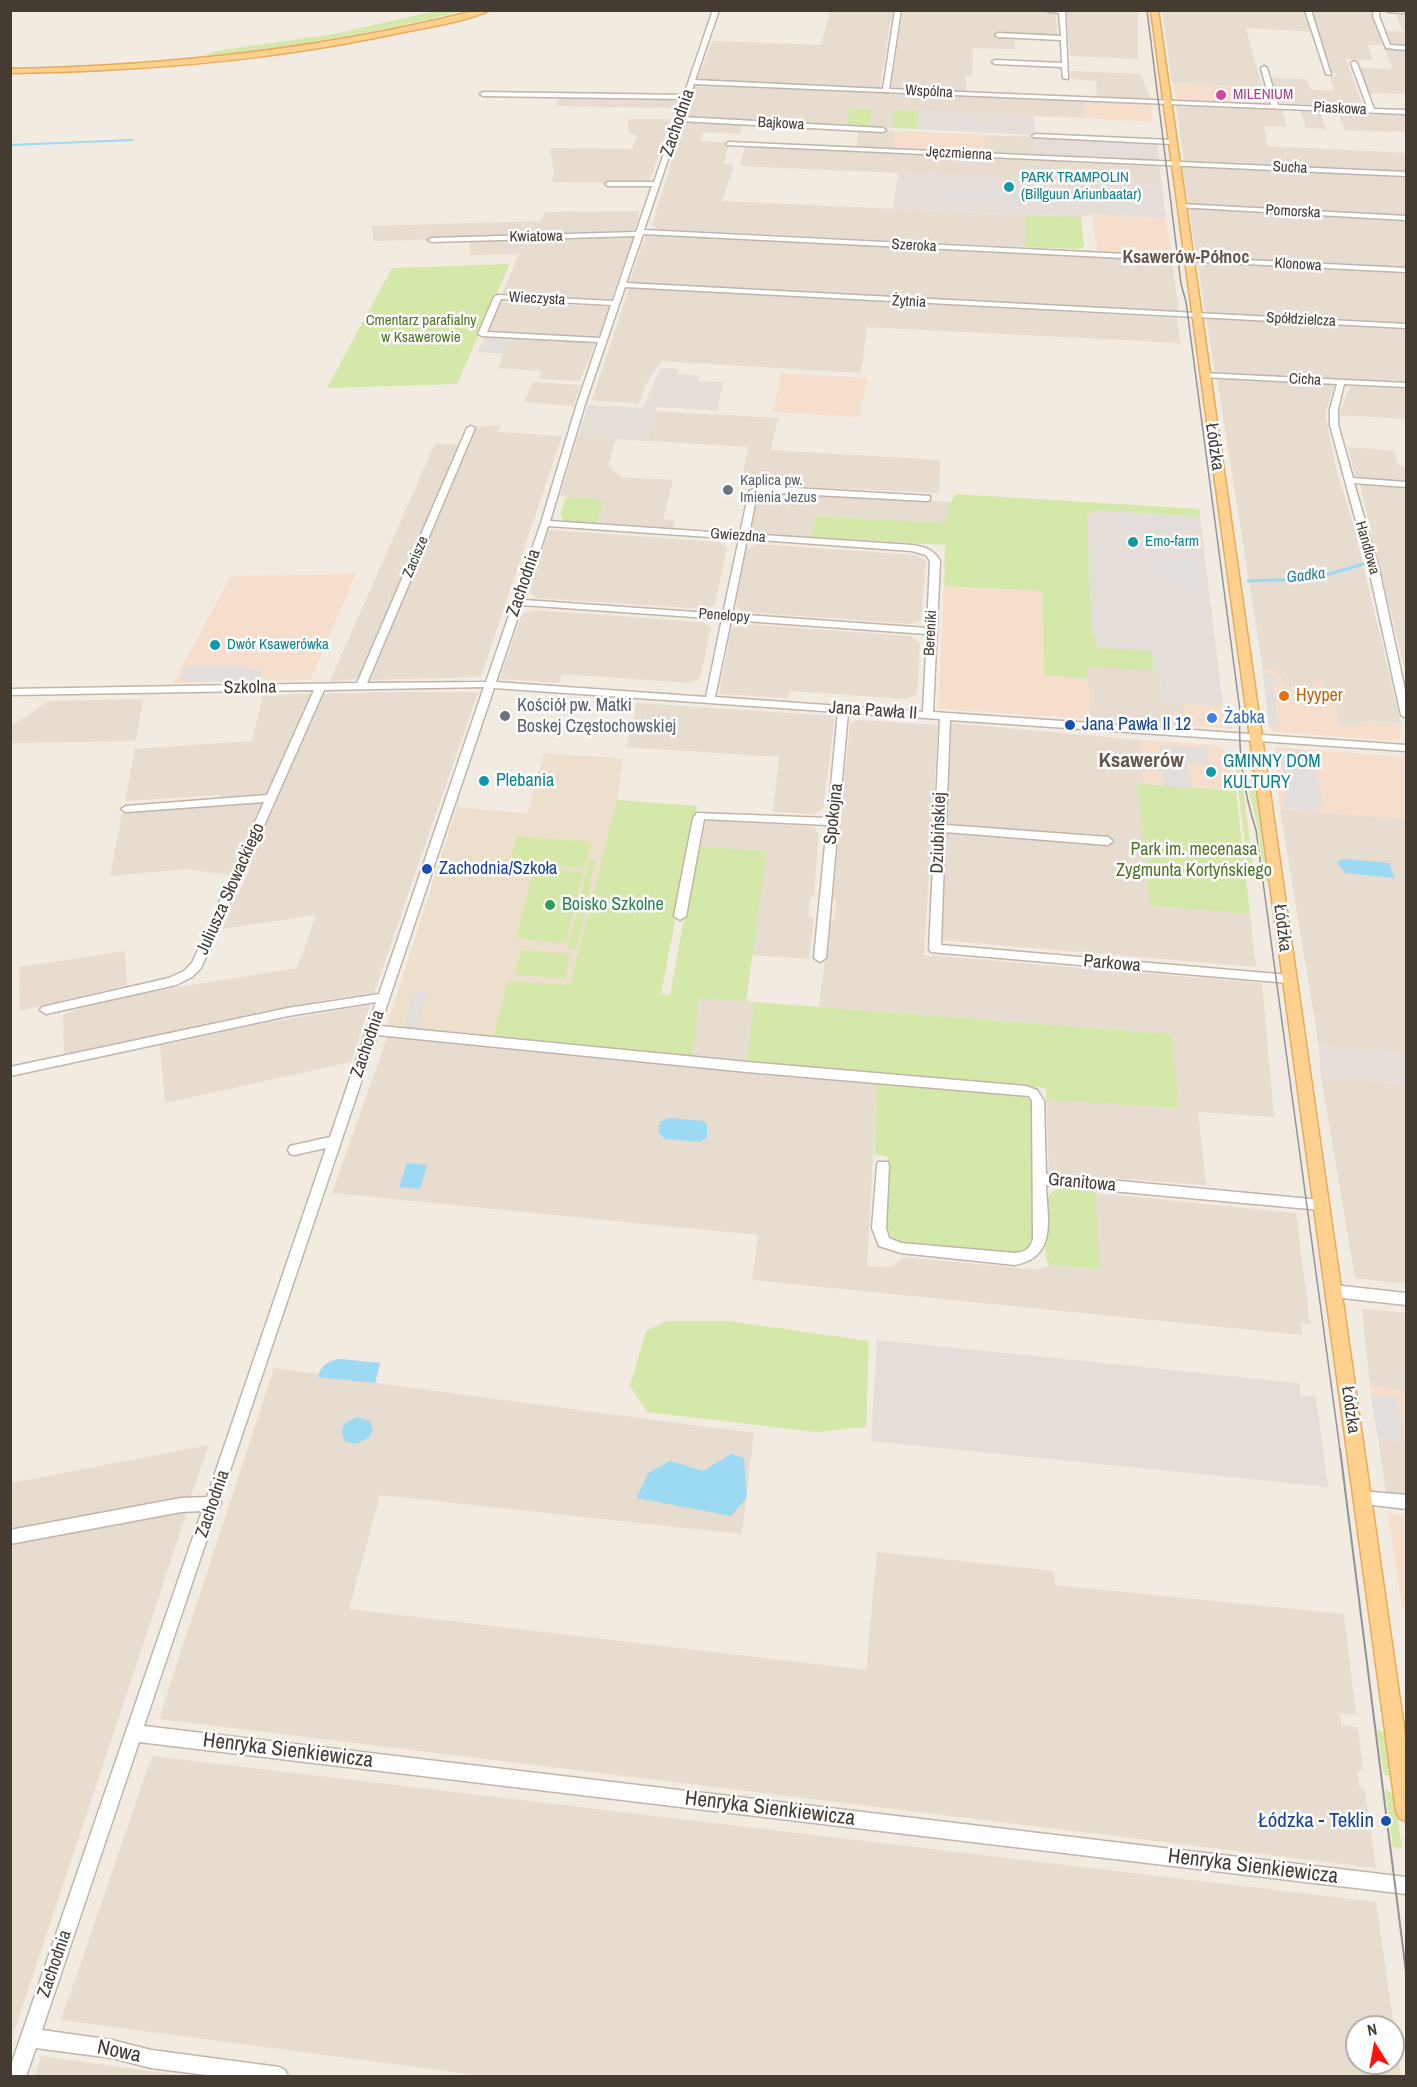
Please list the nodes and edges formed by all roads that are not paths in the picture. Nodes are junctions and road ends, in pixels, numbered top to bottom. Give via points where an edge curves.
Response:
1 (473, 10) edge
2 (488, 10) edge
3 (716, 10) edge
4 (898, 10) edge
5 (1041, 10) edge
6 (1154, 10) edge
7 (1308, 10) edge
8 (1377, 10) edge
9 (1388, 10) edge
10 (1062, 11) edge
11 (1407, 11) edge
12 (998, 35) dead end
13 (1064, 38) junction
14 (1407, 48) edge
15 (995, 62) dead end
16 (1354, 63) dead end
17 (1065, 65) junction
18 (1264, 68) dead end
19 (10, 69) edge
20 (1329, 74) dead end
21 (1066, 78) dead end
22 (692, 82) junction
23 (886, 90) junction
24 (483, 94) dead end
25 (687, 97) junction
26 (1166, 102) junction
27 (1275, 106) junction
28 (1372, 111) junction
29 (1407, 112) edge
30 (680, 119) junction
31 (883, 130) dead end
32 (1035, 136) dead end
33 (1171, 142) junction
34 (729, 144) dead end
35 (1174, 163) junction
36 (1407, 174) edge
37 (608, 184) dead end
38 (657, 184) junction
39 (1180, 206) junction
40 (1407, 218) edge
41 (640, 233) junction
42 (432, 240) dead end
43 (1188, 259) junction
44 (1407, 270) edge
45 (623, 285) junction
46 (616, 303) junction
47 (1195, 315) junction
48 (1407, 326) edge
49 (603, 340) junction
50 (1204, 375) junction
51 (1341, 382) junction
52 (1407, 385) edge
53 (471, 428) dead end
54 (1348, 480) junction
55 (1407, 484) edge
56 (927, 498) dead end
57 (545, 523) junction
58 (743, 537) junction
59 (930, 554) joint
60 (517, 602) junction
61 (727, 617) junction
62 (931, 631) junction
63 (489, 685) junction
64 (321, 686) junction
65 (362, 686) junction
66 (10, 692) edge
67 (710, 700) junction
68 (843, 710) junction
69 (928, 715) junction
70 (1407, 715) edge
71 (945, 716) junction
72 (1256, 737) junction
73 (1407, 748) edge
74 (270, 798) junction
75 (126, 809) dead end
76 (834, 822) junction
77 (940, 828) junction
78 (1108, 841) dead end
79 (680, 915) dead end
80 (935, 949) joint
81 (820, 958) dead end
82 (1289, 979) junction
83 (384, 997) junction
84 (46, 1010) dead end
85 (373, 1030) junction
86 (10, 1072) edge
87 (335, 1142) junction
88 (294, 1150) dead end
89 (883, 1166) dead end
90 (1040, 1179) junction
91 (1321, 1205) junction
92 (1333, 1291) junction
93 (1407, 1299) edge
94 (1362, 1498) junction
95 (1407, 1502) edge
96 (214, 1503) junction
97 (10, 1537) edge
98 (134, 1733) junction
99 (1407, 1811) edge
100 (1407, 1886) edge
101 (30, 2038) junction
102 (17, 2076) edge
103 (279, 2076) edge

1 - 19 main road via 371,33 247,53
2 - 19 main road via 374,37 249,56 135,67
3 - 22 street, Zachodnia
4 - 23 street
5 - 10 street
6 - 26 main road, Łódzka
7 - 20 street
8 - 14 street via 1388,47
9 - 11 street
10 - 13 street
12 - 13 street
13 - 17 street
15 - 17 street
16 - 28 street
17 - 21 street
18 - 27 street
22 - 23 street, Wspólna
22 - 25 street, Zachodnia
23 - 26 street, Wspólna
24 - 25 street
25 - 30 street, Zachodnia
26 - 27 street, Piaskowa
26 - 33 main road, Łódzka
27 - 28 street, Piaskowa
28 - 29 street, Piaskowa
30 - 31 street, Bajkowa
30 - 38 street, Zachodnia
32 - 33 street
33 - 35 main road, Łódzka
34 - 35 street, Jęczmienna
35 - 36 street, Sucha
35 - 39 main road, Łódzka
37 - 38 street
38 - 41 street, Zachodnia
39 - 40 street, Pomorska
39 - 43 main road, Łódzka
41 - 42 street, Kwiatowa
41 - 43 street, Szeroka
41 - 45 street, Zachodnia
43 - 44 street, Klonowa
43 - 47 main road, Łódzka
45 - 46 street, Zachodnia
45 - 47 street, Żytnia
46 - 49 street, Zachodnia
46 - 49 street, Wieczysta via 498,297 482,334
47 - 48 street, Spółdzielcza
47 - 50 main road, Łódzka
49 - 57 street, Zachodnia
50 - 51 street, Cicha
50 - 72 main road, Łódzka
51 - 52 street, Cicha
51 - 54 street, Handlowa via 1333,417
53 - 65 street, Zacisze
54 - 55 street
54 - 70 street, Handlowa via 1374,569
56 - 58 street via 754,490
57 - 58 street, Gwiezdna
57 - 60 street, Zachodnia
58 - 59 street, Gwiezdna via 912,548
58 - 61 street
59 - 62 street, Bereniki via 935,561
60 - 61 street, Penelopy
60 - 63 street, Zachodnia
61 - 62 street, Penelopy
61 - 67 street
62 - 69 street, Bereniki
63 - 65 street, Szkolna
63 - 67 street, Jana Pawła II
63 - 83 street, Zachodnia
64 - 65 street, Szkolna
64 - 66 street, Szkolna
64 - 74 street, Juliusza Słowackiego
67 - 68 street, Jana Pawła II
68 - 69 street, Jana Pawła II
68 - 76 street, Spokojna
69 - 71 street, Jana Pawła II
71 - 72 street, Jana Pawła II
71 - 77 street, Dziubińskiej
72 - 73 street, Jana Pawła II
72 - 82 main road, Łódzka
74 - 75 street, Juliusza Słowackiego
74 - 84 street, Juliusza Słowackiego via 203,953 192,969 172,982
76 - 79 street via 701,815
76 - 81 street, Spokojna
77 - 78 street
77 - 80 street, Dziubińskiej
80 - 82 street, Parkowa
82 - 91 main road, Łódzka
83 - 85 street, Zachodnia
83 - 86 street via 288,1012
85 - 87 street, Zachodnia
85 - 90 street via 1026,1091 1038,1101
87 - 88 street
87 - 96 street, Zachodnia
89 - 90 street, Granitowa via 879,1228 884,1242 891,1247 1015,1259 1033,1254 1038,1248
90 - 91 street, Granitowa
91 - 92 main road, Łódzka
92 - 93 street
92 - 94 main road, Łódzka
94 - 95 street
94 - 99 main road, Łódzka
96 - 97 street via 181,1505
96 - 98 street, Zachodnia
98 - 100 street, Henryka Sienkiewicza
98 - 101 street, Zachodnia
101 - 102 street, Zachodnia
101 - 103 street, Nowa

